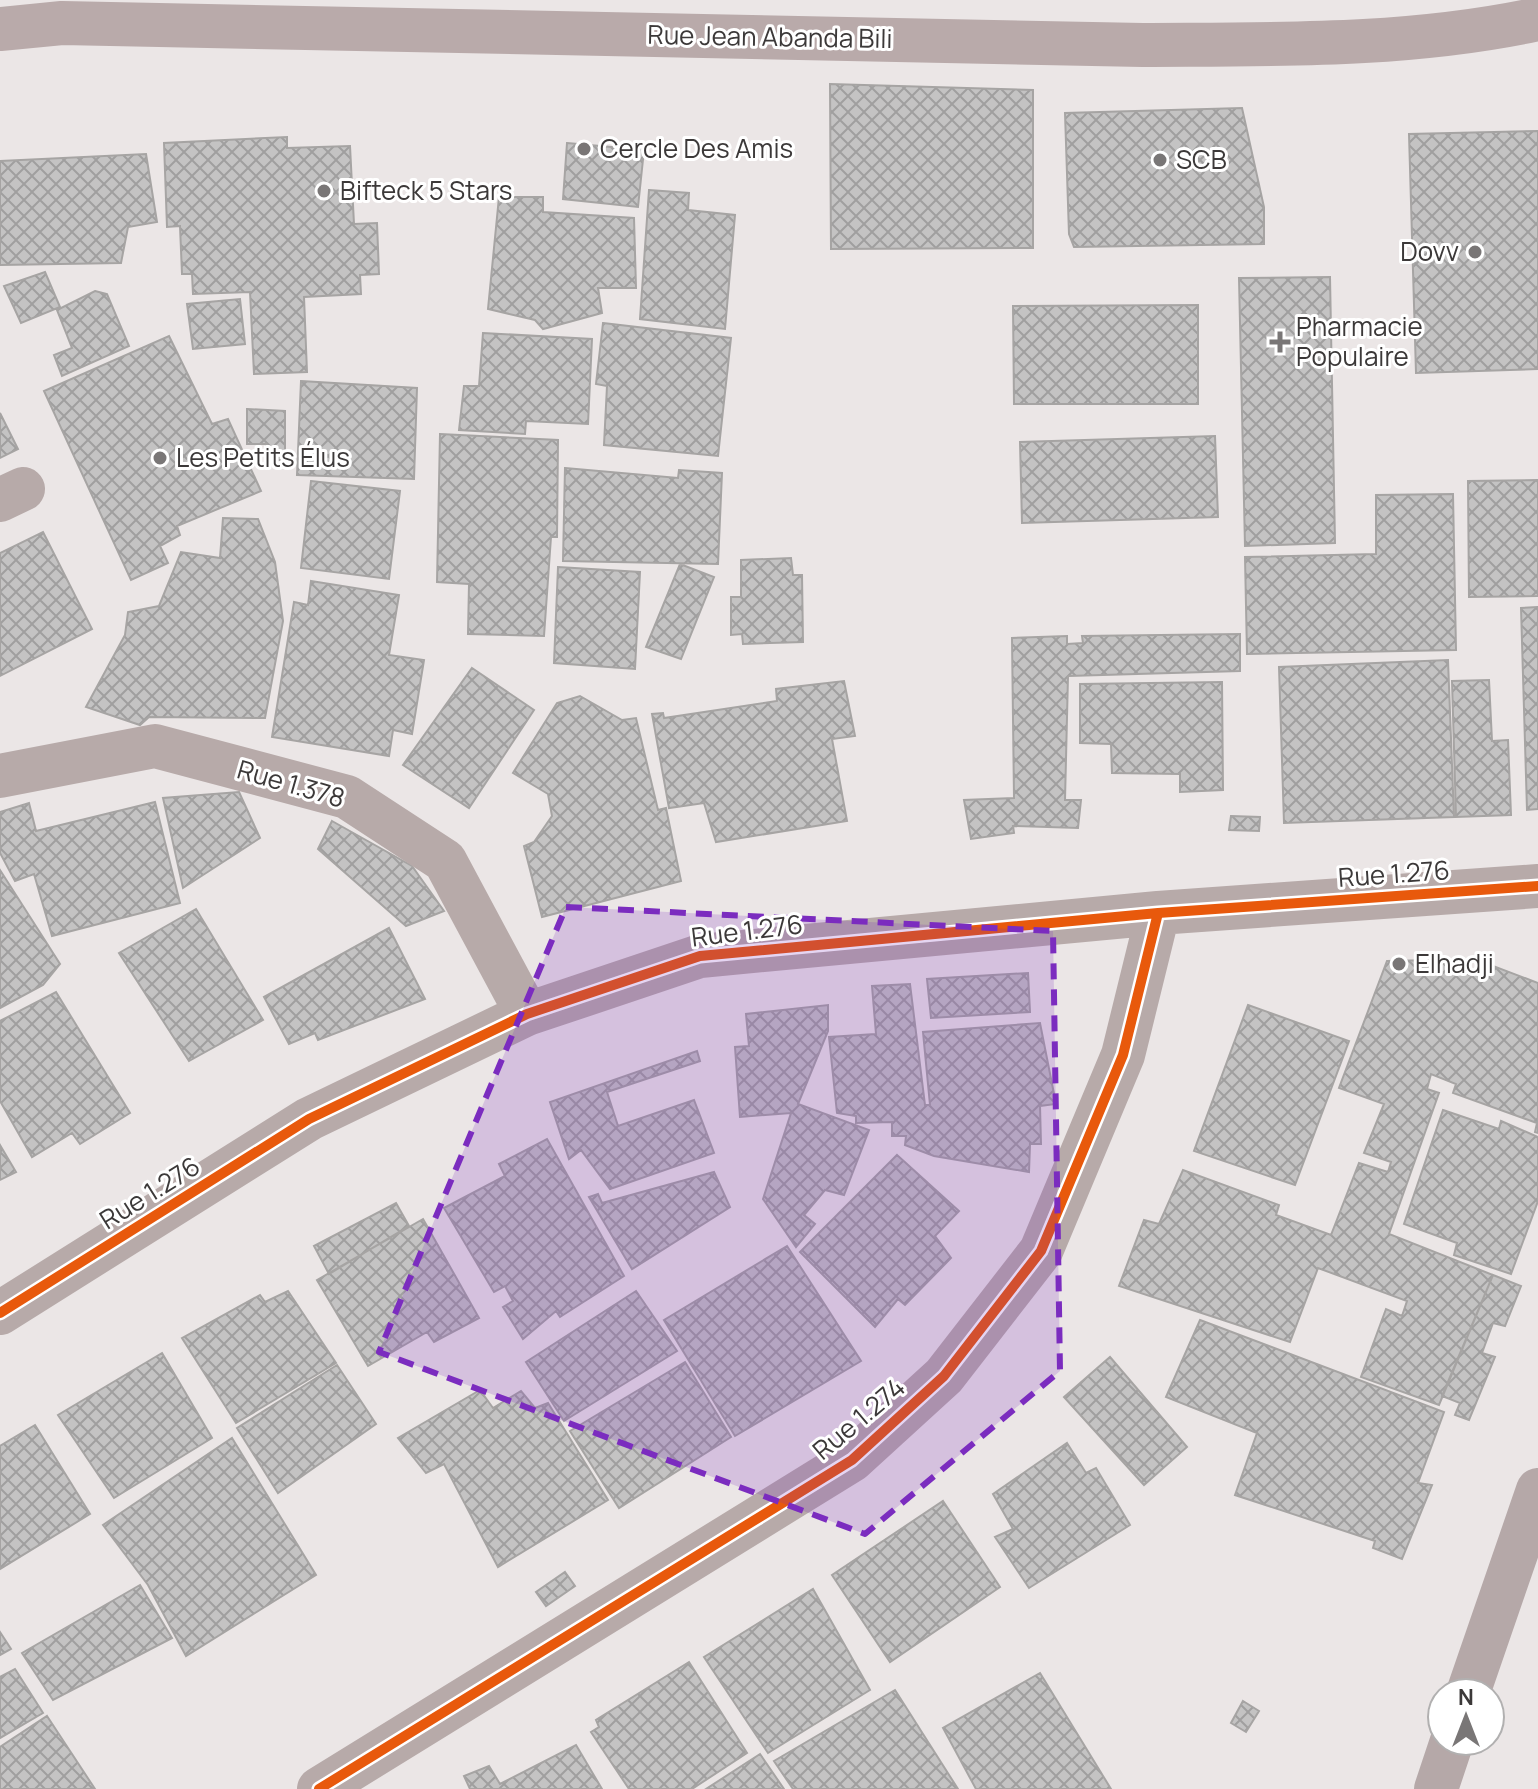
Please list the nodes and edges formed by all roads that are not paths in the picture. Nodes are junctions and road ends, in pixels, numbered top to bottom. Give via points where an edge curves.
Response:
1 (1538, 19) edge
2 (0, 29) edge
3 (0, 776) edge
4 (1538, 886) edge
5 (1158, 913) junction
6 (527, 1014) junction
7 (0, 1313) edge
8 (1538, 1490) edge
9 (1474, 1677) edge
10 (1447, 1757) edge
11 (319, 1789) edge
12 (1436, 1789) edge

1 - 2 main road, Rue Jean Abanda Bili via 1490,29 1297,44 62,23
3 - 6 street, Rue 1.378 via 155,746 347,797 445,861
4 - 5 street, Rue 1.276
5 - 6 street, Rue 1.276 via 700,956
5 - 11 street, Rue 1.274 via 1123,1055 1041,1251 944,1376 852,1460
6 - 7 street, Rue 1.276 via 309,1119
8 - 9 main road
10 - 12 main road

